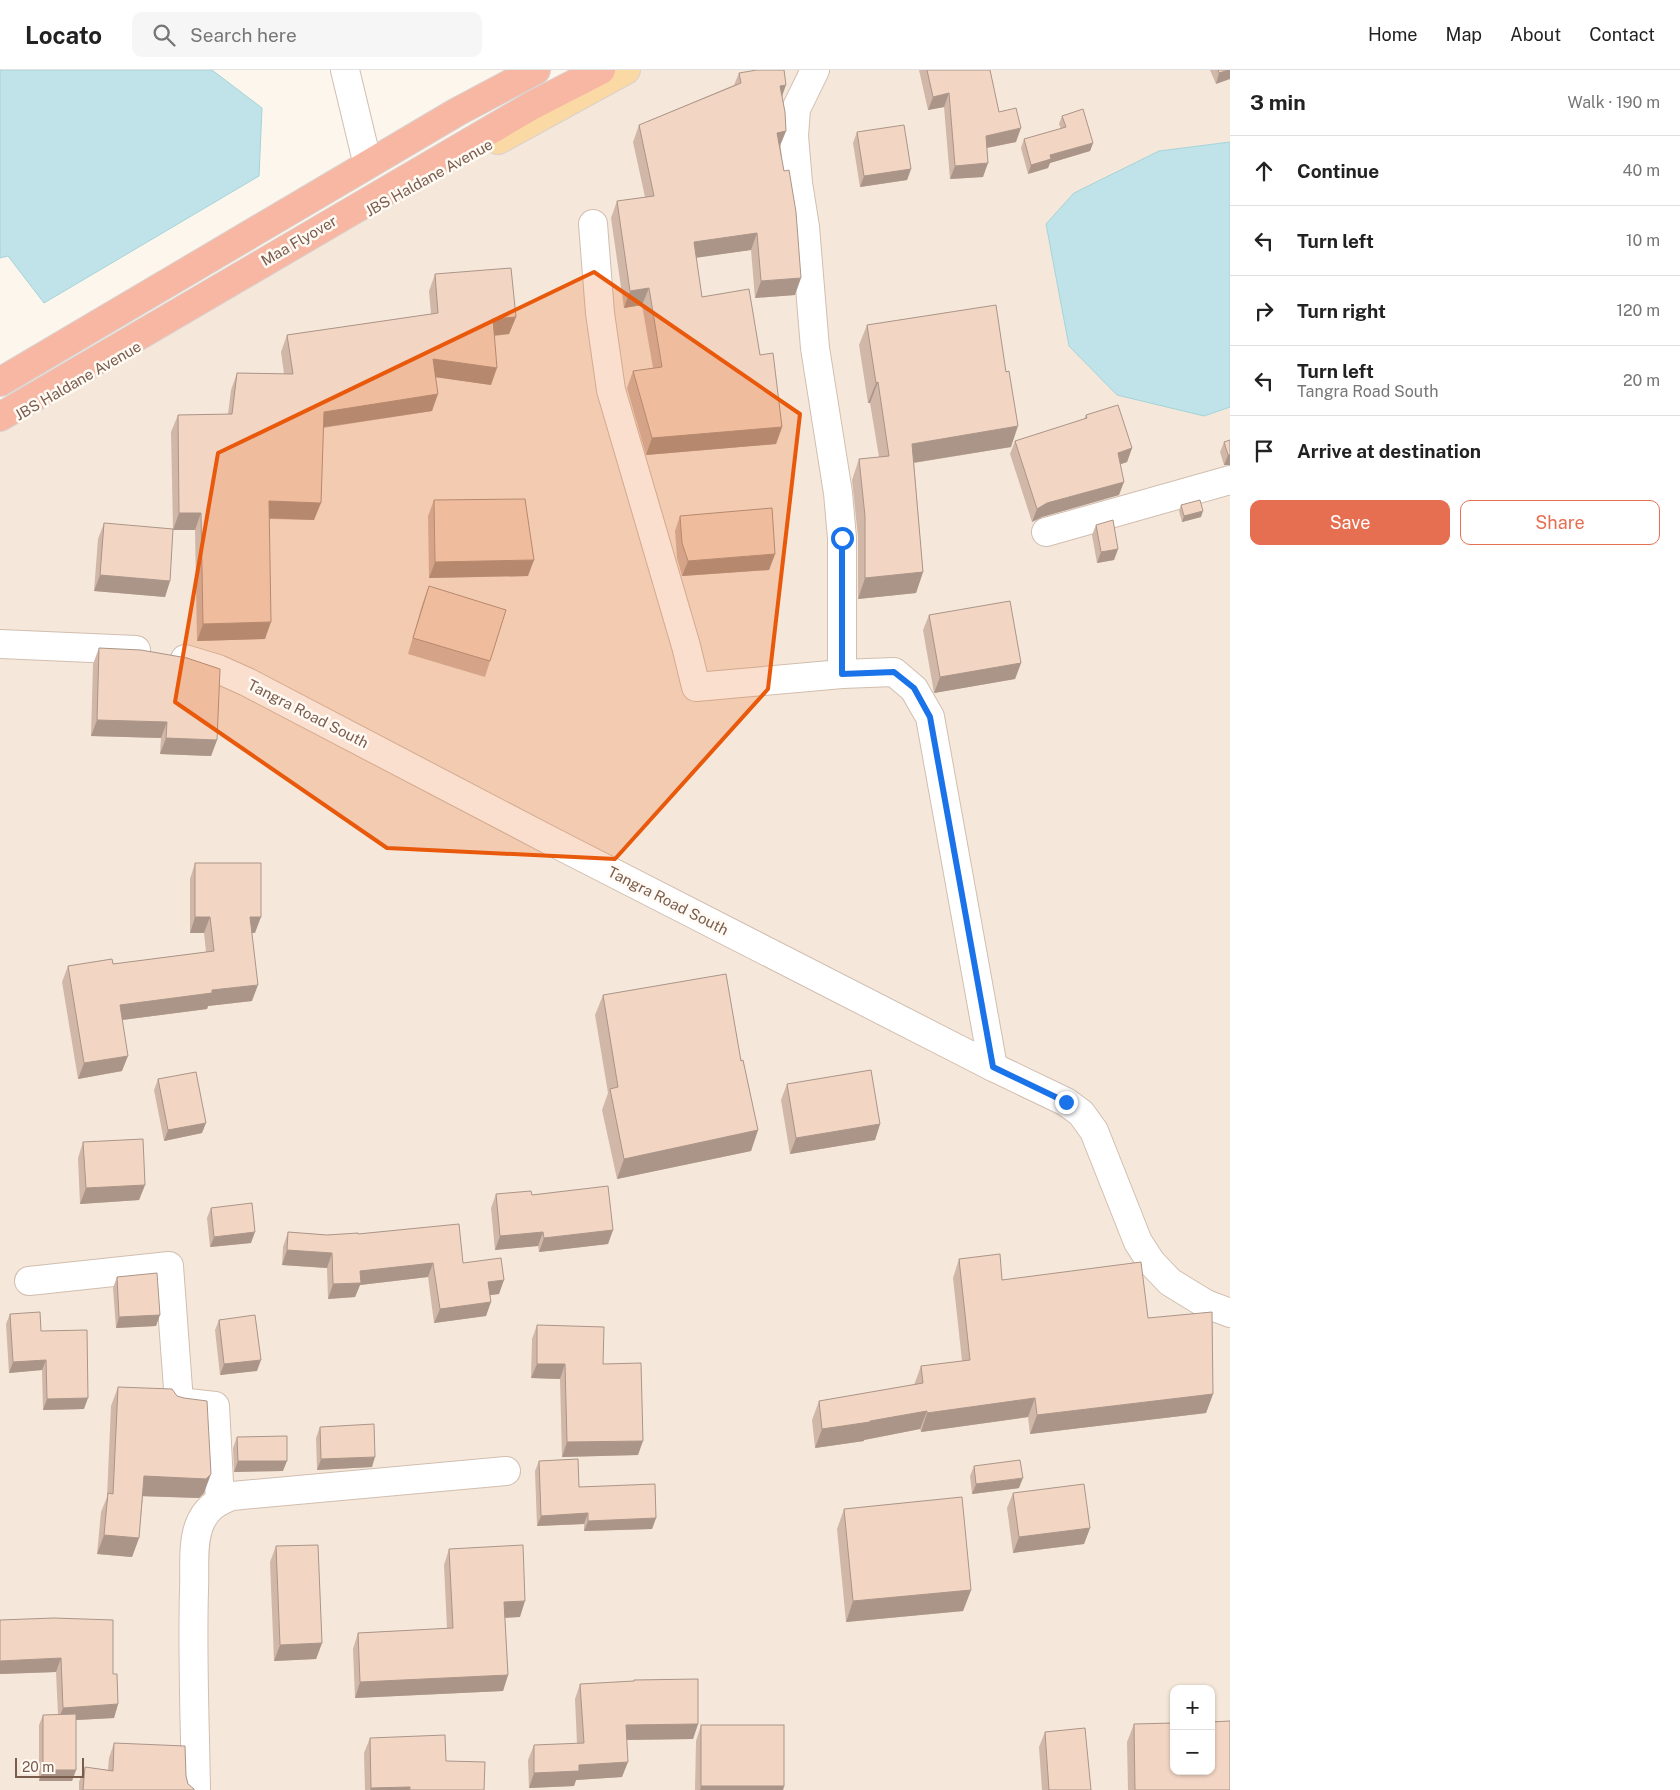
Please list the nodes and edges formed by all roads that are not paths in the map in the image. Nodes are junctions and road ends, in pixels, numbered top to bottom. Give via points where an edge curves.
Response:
1 (345, 70) edge
2 (536, 70) edge
3 (601, 70) edge
4 (626, 70) edge
5 (815, 70) edge
6 (503, 71) edge
7 (365, 153) junction
8 (593, 224) dead end
9 (0, 369) edge
10 (0, 382) edge
11 (0, 417) edge
12 (0, 426) edge
13 (1230, 480) edge
14 (1046, 532) dead end
15 (0, 644) edge
16 (842, 674) junction
17 (993, 1067) junction
18 (29, 1282) dead end
19 (1230, 1313) edge
20 (506, 1471) dead end
21 (220, 1501) junction
22 (196, 1790) edge

1 - 7 street
2 - 10 highway, Maa Flyover via 457,112
3 - 11 highway, Maa Flyover via 533,105
4 - 12 main road, JBS Haldane Avenue via 381,204
5 - 16 street via 796,109 794,136 815,348 838,493 842,538
6 - 7 main road
7 - 9 main road
8 - 16 street via 600,313 611,390 696,687
13 - 14 street
15 - 17 street, Tangra Road South via 137,650 218,669
16 - 17 street via 894,672 914,688 930,717
17 - 19 street, Tangra Road South via 1066,1102 1081,1113 1094,1131 1138,1242 1151,1262 1170,1282 1206,1304
18 - 21 street via 169,1266 179,1402 216,1406
20 - 21 street via 232,1496
21 - 22 street via 207,1510 199,1526 196,1546 193,1634

